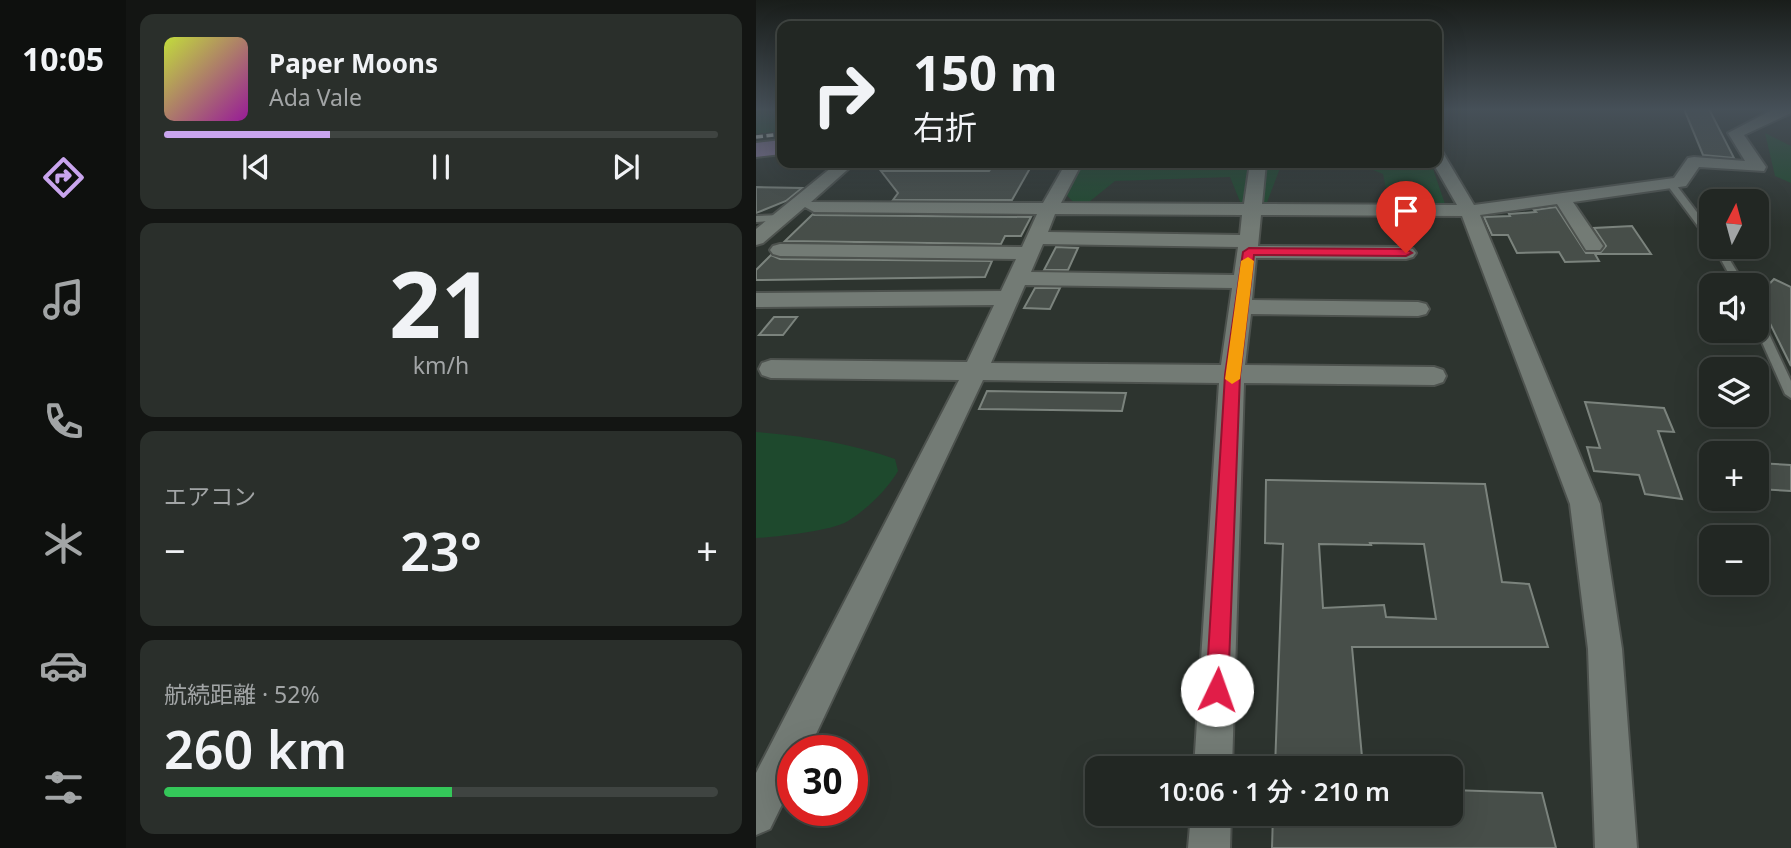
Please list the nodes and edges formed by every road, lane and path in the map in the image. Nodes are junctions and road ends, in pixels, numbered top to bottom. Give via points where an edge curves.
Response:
1 (1744, 149) edge
2 (1442, 165) edge
3 (841, 168) edge
4 (1071, 168) edge
5 (1258, 168) edge
6 (1671, 184) junction
7 (1561, 197) junction
8 (814, 207) dead end
9 (1048, 210) junction
10 (1469, 211) junction
11 (1254, 212) junction
12 (781, 218) junction
13 (756, 219) edge
14 (1699, 222) edge
15 (756, 239) edge
16 (1032, 245) junction
17 (1250, 246) junction
18 (1593, 246) dead end
19 (780, 250) dead end
20 (1406, 253) dead end
21 (1017, 278) junction
22 (1243, 294) junction
23 (1008, 298) junction
24 (756, 300) edge
25 (1418, 309) dead end
26 (1768, 343) edge
27 (771, 369) dead end
28 (976, 370) junction
29 (1233, 375) junction
30 (1434, 376) dead end
31 (1791, 394) edge
32 (1214, 756) edge
33 (756, 815) edge
34 (1210, 826) edge
35 (1209, 848) edge
36 (1616, 848) edge

1 - 6 street via 1758,167 1694,162 1680,182
2 - 10 street
3 - 12 street
4 - 9 street
5 - 11 street
6 - 7 street
6 - 14 lane
7 - 10 street
7 - 18 street
8 - 9 street
9 - 11 street
9 - 16 street
10 - 11 street
10 - 36 street via 1585,504 1605,649
11 - 17 street
12 - 13 lane
12 - 15 street
16 - 17 street
16 - 19 street
16 - 21 street
17 - 20 street
17 - 22 street
21 - 22 street
21 - 23 street
22 - 25 street
22 - 29 street
23 - 24 street
23 - 28 street
26 - 31 lane
27 - 28 street
28 - 29 street
28 - 33 street
29 - 30 street
29 - 32 street
34 - 35 street

